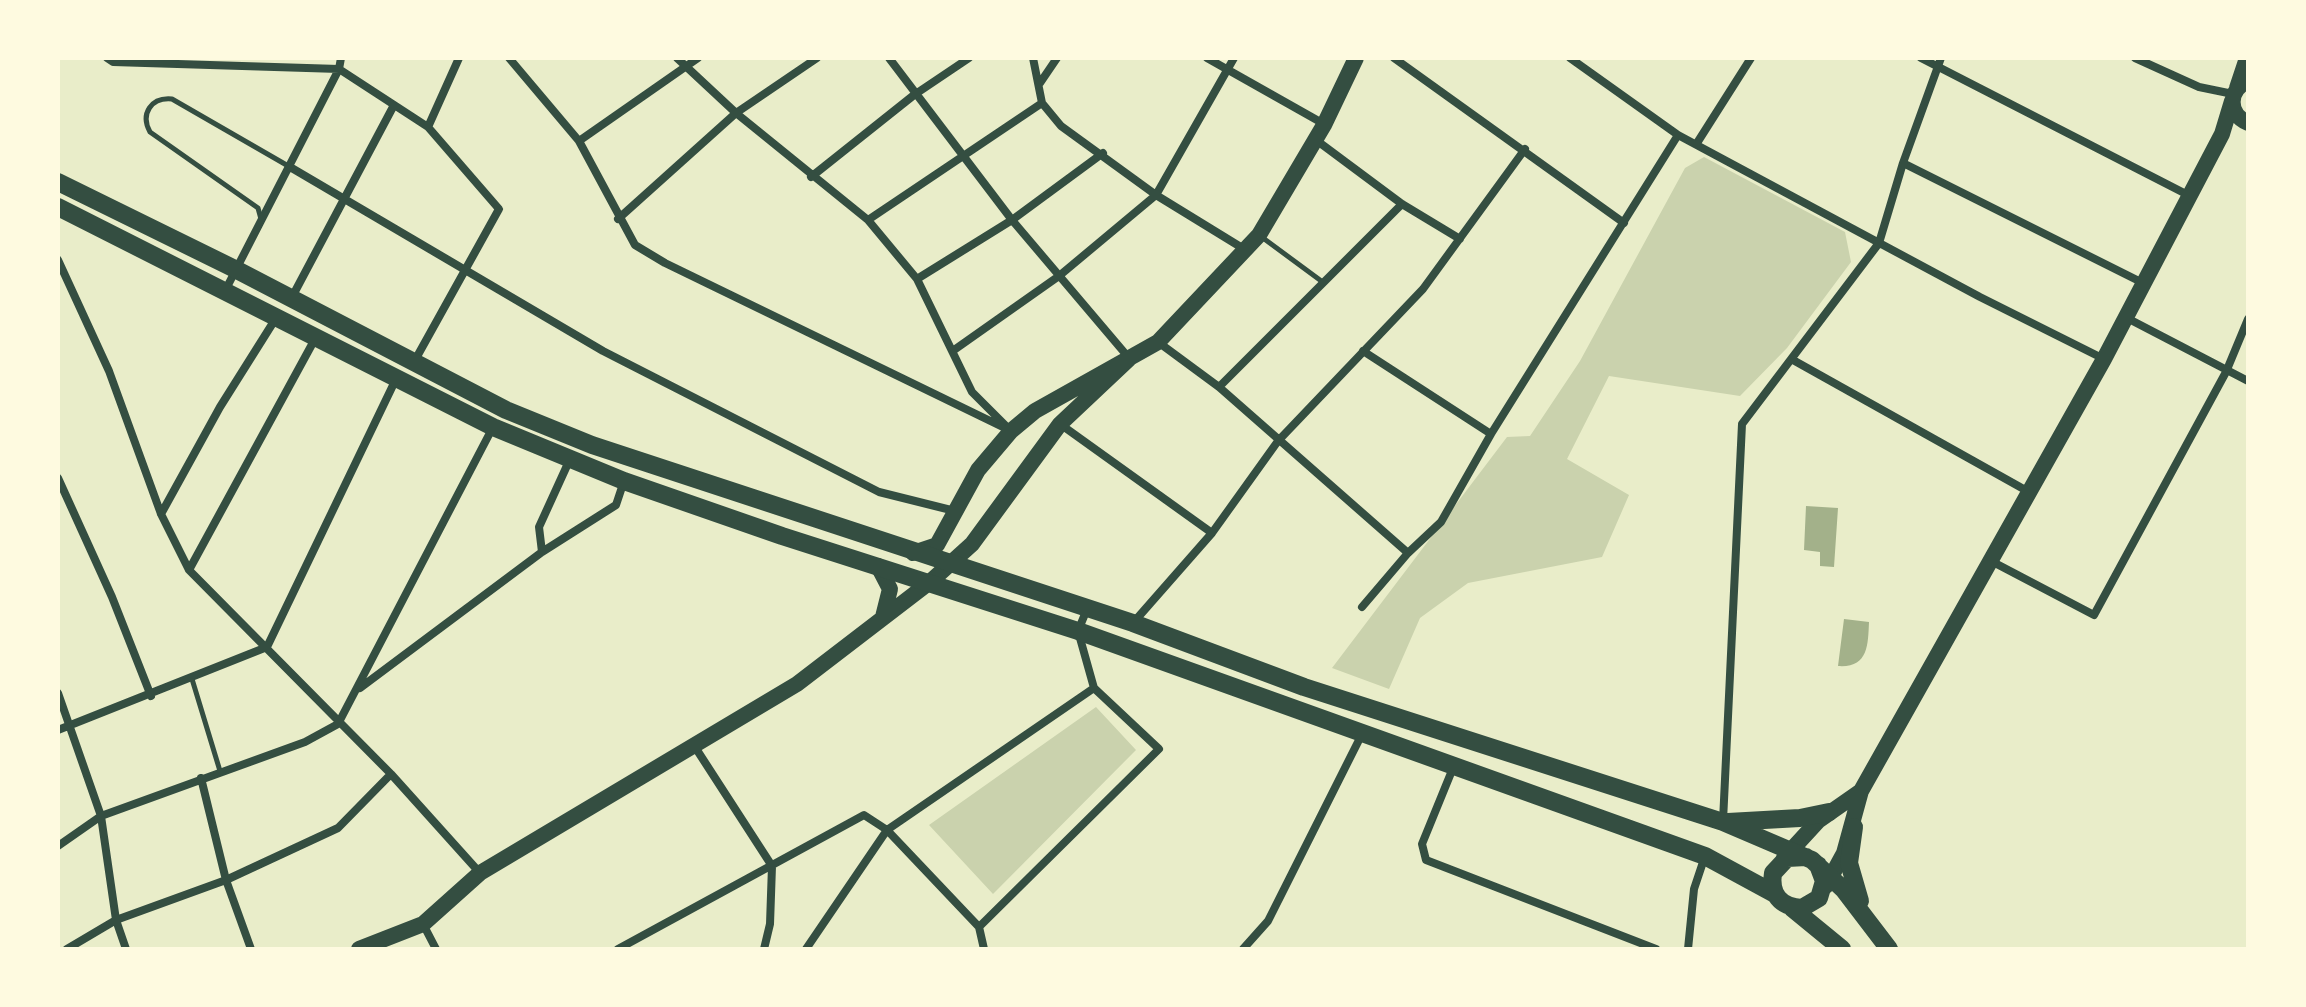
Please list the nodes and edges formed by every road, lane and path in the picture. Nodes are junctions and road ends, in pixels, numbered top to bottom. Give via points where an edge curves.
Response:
1 (107, 58) edge
2 (341, 58) edge
3 (459, 58) edge
4 (509, 58) edge
5 (677, 58) edge
6 (698, 58) edge
7 (817, 58) edge
8 (889, 58) edge
9 (969, 58) edge
10 (1033, 58) edge
11 (1057, 58) edge
12 (1207, 58) edge
13 (1234, 58) edge
14 (1356, 58) edge
15 (1394, 58) edge
16 (1570, 58) edge
17 (1751, 58) edge
18 (1921, 58) edge
19 (2135, 58) edge
20 (2247, 58) edge
21 (1939, 62) edge
22 (685, 67) junction
23 (339, 69) junction
24 (1226, 71) junction
25 (1040, 83) junction
26 (2238, 91) edge
27 (914, 95) junction
28 (1042, 103) junction
29 (394, 105) junction
30 (736, 113) junction
31 (2245, 122) edge
32 (428, 127) junction
33 (1320, 132) junction
34 (2222, 134) junction
35 (1678, 135) junction
36 (579, 141) junction
37 (1697, 143) junction
38 (1525, 149) junction
39 (1103, 153) junction
40 (960, 155) junction
41 (1903, 163) junction
42 (290, 167) junction
43 (811, 177) junction
44 (58, 182) edge
45 (1156, 195) junction
46 (2191, 197) junction
47 (347, 199) junction
48 (1402, 204) junction
49 (58, 207) edge
50 (618, 219) junction
51 (261, 220) junction
52 (868, 220) junction
53 (1012, 220) junction
54 (1624, 223) junction
55 (1259, 235) junction
56 (1460, 239) junction
57 (1879, 243) junction
58 (1244, 249) junction
59 (58, 260) edge
60 (235, 269) junction
61 (466, 270) junction
62 (1059, 276) junction
63 (917, 279) junction
64 (1324, 283) junction
65 (2143, 283) junction
66 (226, 289) junction
67 (290, 299) junction
68 (277, 316) junction
69 (2125, 317) junction
70 (2248, 319) edge
71 (317, 337) junction
72 (1158, 342) junction
73 (954, 350) junction
74 (1363, 351) junction
75 (1129, 359) junction
76 (2104, 359) junction
77 (1793, 360) junction
78 (413, 363) junction
79 (2226, 372) junction
80 (396, 378) junction
81 (2248, 381) edge
82 (1219, 387) junction
83 (1060, 424) junction
84 (493, 427) junction
85 (1011, 431) junction
86 (1491, 434) junction
87 (1278, 441) junction
88 (571, 458) junction
89 (58, 478) edge
90 (624, 481) junction
91 (2030, 493) junction
92 (957, 511) junction
93 (161, 514) junction
94 (1212, 533) junction
95 (972, 544) junction
96 (542, 552) junction
97 (1408, 553) junction
98 (1991, 561) junction
99 (939, 564) junction
100 (878, 566) junction
101 (189, 570) junction
102 (979, 573) junction
103 (1362, 607) dead end
104 (1087, 609) junction
105 (883, 617) junction
106 (1133, 623) junction
107 (1078, 631) junction
108 (267, 647) junction
109 (192, 679) junction
110 (359, 688) junction
111 (1094, 688) junction
112 (58, 693) edge
113 (151, 696) junction
114 (70, 724) junction
115 (338, 724) junction
116 (58, 730) edge
117 (1362, 734) junction
118 (695, 747) junction
119 (1453, 768) junction
120 (220, 771) junction
121 (391, 774) junction
122 (201, 778) junction
123 (1861, 791) junction
124 (1829, 812) junction
125 (101, 816) junction
126 (1723, 822) junction
127 (1854, 827) junction
128 (887, 830) junction
129 (58, 846) edge
130 (1705, 856) junction
131 (1805, 863) junction
132 (772, 866) junction
133 (480, 873) junction
134 (226, 880) junction
135 (1775, 894) junction
136 (1792, 908) junction
137 (116, 920) junction
138 (1869, 922) junction
139 (423, 924) junction
140 (979, 927) junction
141 (67, 949) edge
142 (126, 949) edge
143 (251, 949) edge
144 (359, 949) edge
145 (436, 949) edge
146 (618, 949) edge
147 (764, 949) edge
148 (806, 949) edge
149 (984, 949) edge
150 (1243, 949) edge
151 (1656, 949) edge
152 (1688, 949) edge
153 (1842, 949) edge
154 (1889, 949) edge

1 - 23 street
2 - 23 street
3 - 32 street
4 - 36 street
5 - 22 street
6 - 22 street
7 - 30 street
8 - 27 street
9 - 27 street
10 - 25 street
11 - 25 street
12 - 24 street
13 - 24 street
14 - 33 main road
15 - 38 street
16 - 35 street
17 - 37 street
18 - 21 street
19 - 26 street via 2199,87
20 - 26 main road
21 - 41 street
21 - 46 street
22 - 30 street
22 - 36 street
23 - 29 street
23 - 42 street
24 - 33 street
24 - 45 street
25 - 28 street
26 - 31 main road
26 - 34 main road
27 - 40 street
27 - 43 street
28 - 39 street via 1061,126
28 - 40 street
29 - 32 street
29 - 47 street
30 - 43 street
30 - 50 street
31 - 34 main road
32 - 61 street via 499,209
33 - 48 street
33 - 55 main road
34 - 46 main road
35 - 37 street
35 - 54 street
36 - 50 street
37 - 57 street
38 - 54 street
38 - 56 street
39 - 45 street
39 - 53 street
40 - 52 street
40 - 53 street
41 - 57 street
41 - 65 street
42 - 47 street
42 - 51 street
42 - 51 lane via 172,99 159,99 149,107 145,119 150,132 258,208
43 - 52 street
44 - 60 main road
45 - 58 street
45 - 62 street
46 - 65 main road
47 - 61 street
47 - 67 street
48 - 56 street
48 - 64 street
49 - 66 main road
50 - 85 street via 635,245 665,263
51 - 60 street
52 - 63 street
53 - 62 street
53 - 63 street
54 - 86 street
55 - 58 main road
55 - 64 lane
56 - 74 street via 1423,289
57 - 76 street
57 - 77 street
58 - 72 main road
59 - 93 street via 109,371
60 - 66 street
60 - 67 main road
61 - 78 street
61 - 92 street via 603,351 879,492
62 - 73 street
62 - 75 street
63 - 73 street
64 - 82 street
65 - 69 main road
66 - 68 main road
67 - 78 main road
68 - 71 main road
68 - 93 street
69 - 76 main road
69 - 79 street
70 - 79 street
71 - 80 main road
71 - 101 street
72 - 75 main road
72 - 82 street
73 - 85 street via 972,392
74 - 86 street
74 - 87 street
75 - 83 main road
75 - 85 main road via 1035,411
76 - 91 main road
77 - 91 street
77 - 126 street via 1742,424
78 - 99 main road via 592,445
79 - 81 street
79 - 98 street via 2094,615
80 - 84 main road
80 - 108 street
82 - 87 street
83 - 94 street
83 - 95 main road
84 - 88 main road
84 - 110 street
85 - 92 main road via 978,470
86 - 97 street via 1441,522
87 - 94 street
87 - 97 street
88 - 90 main road
88 - 96 street via 539,527
89 - 113 street
90 - 96 street via 616,505
90 - 100 main road
91 - 98 main road
92 - 99 main road
93 - 101 street
94 - 106 street
95 - 99 main road
95 - 102 main road
96 - 110 street
97 - 103 street
98 - 123 main road
99 - 100 main road
99 - 102 main road
99 - 105 main road
99 - 107 main road via 958,590
100 - 105 main road via 890,589
101 - 108 street
102 - 104 main road
104 - 106 main road
104 - 107 street
105 - 118 main road via 797,684
106 - 126 main road via 1304,687
107 - 111 street
107 - 117 main road
108 - 109 street
108 - 115 street
109 - 113 street
109 - 120 lane
110 - 115 street
111 - 128 street
111 - 140 street via 1159,749
112 - 114 street
113 - 114 street
114 - 116 street
114 - 125 street
115 - 120 street via 305,742
115 - 121 street
117 - 119 main road
117 - 150 street via 1268,921
118 - 132 street
118 - 133 main road
119 - 130 main road
119 - 151 street via 1422,844 1426,860
120 - 122 street
121 - 133 street
121 - 134 street via 338,828
122 - 125 street
122 - 134 street
123 - 124 main road
123 - 127 main road
124 - 126 main road
124 - 131 main road
125 - 129 street
125 - 137 street
126 - 131 main road
127 - 131 main road
127 - 138 main road via 1850,873
128 - 132 street via 864,815
128 - 140 street
128 - 148 street
130 - 135 main road
130 - 152 street via 1694,889
131 - 135 main road via 1773,873
131 - 136 main road via 1824,881 1819,898
131 - 138 main road
132 - 146 street
132 - 147 street
133 - 139 main road
134 - 137 street
134 - 143 street
135 - 136 main road
136 - 153 main road
137 - 141 street
137 - 142 street
138 - 154 main road
139 - 144 main road
139 - 145 street
140 - 149 street

